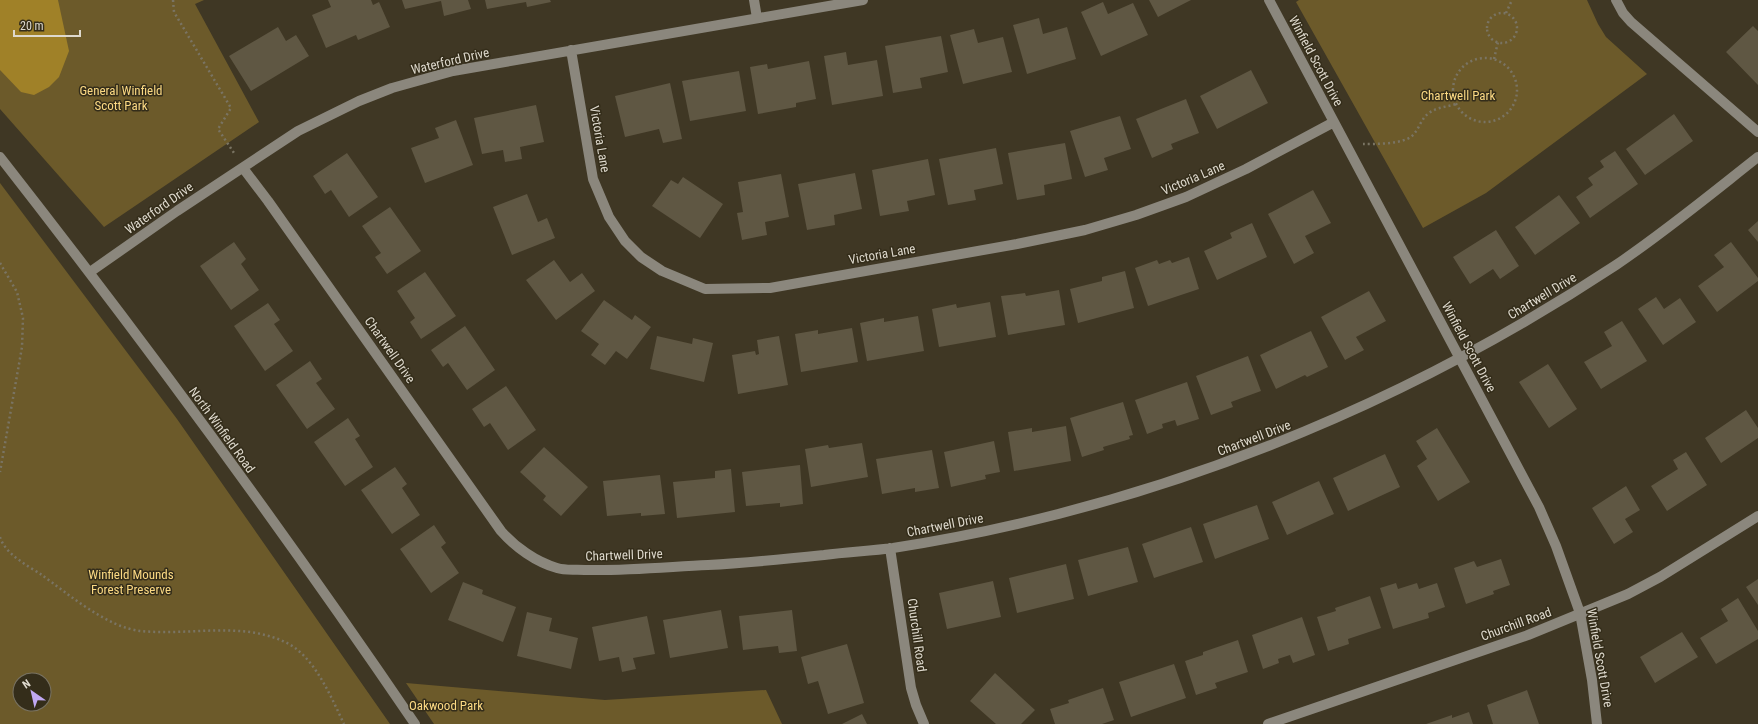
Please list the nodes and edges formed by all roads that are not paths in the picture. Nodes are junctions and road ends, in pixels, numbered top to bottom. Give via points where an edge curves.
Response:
1 (754, 0) edge
2 (863, 0) edge
3 (1269, 0) edge
4 (1616, 0) edge
5 (757, 18) junction
6 (571, 50) junction
7 (1334, 122) junction
8 (1758, 132) edge
9 (0, 157) edge
10 (1758, 157) edge
11 (243, 168) junction
12 (90, 272) junction
13 (1460, 357) junction
14 (1758, 516) edge
15 (890, 548) junction
16 (1580, 613) junction
17 (415, 724) edge
18 (924, 724) edge
19 (1268, 724) edge
20 (1597, 724) edge

1 - 5 street
2 - 5 street, Waterford Drive
3 - 7 street, Winfield Scott Drive
4 - 8 street via 1631,22
5 - 6 street, Waterford Drive
6 - 7 street, Victoria Lane via 593,179 609,217 625,241 641,257 662,271 705,289 770,288 1085,230 1186,197 1246,169
6 - 11 street, Waterford Drive via 453,71 392,88 298,131
7 - 13 street, Winfield Scott Drive
9 - 12 street, North Winfield Road
10 - 13 street, Chartwell Drive via 1682,218 1619,263 1553,305
11 - 12 street, Waterford Drive
11 - 15 street, Chartwell Drive via 501,531 530,556 559,569 600,570 749,563
12 - 17 street, North Winfield Road via 278,528
13 - 15 street, Chartwell Drive via 1368,404 1303,433 1165,483 1033,520
13 - 16 street, Winfield Scott Drive via 1540,507
14 - 16 street, Churchill Road via 1660,577 1628,594
15 - 18 street, Churchill Road via 911,688
16 - 19 street, Churchill Road via 1528,635
16 - 20 street, Winfield Scott Drive

